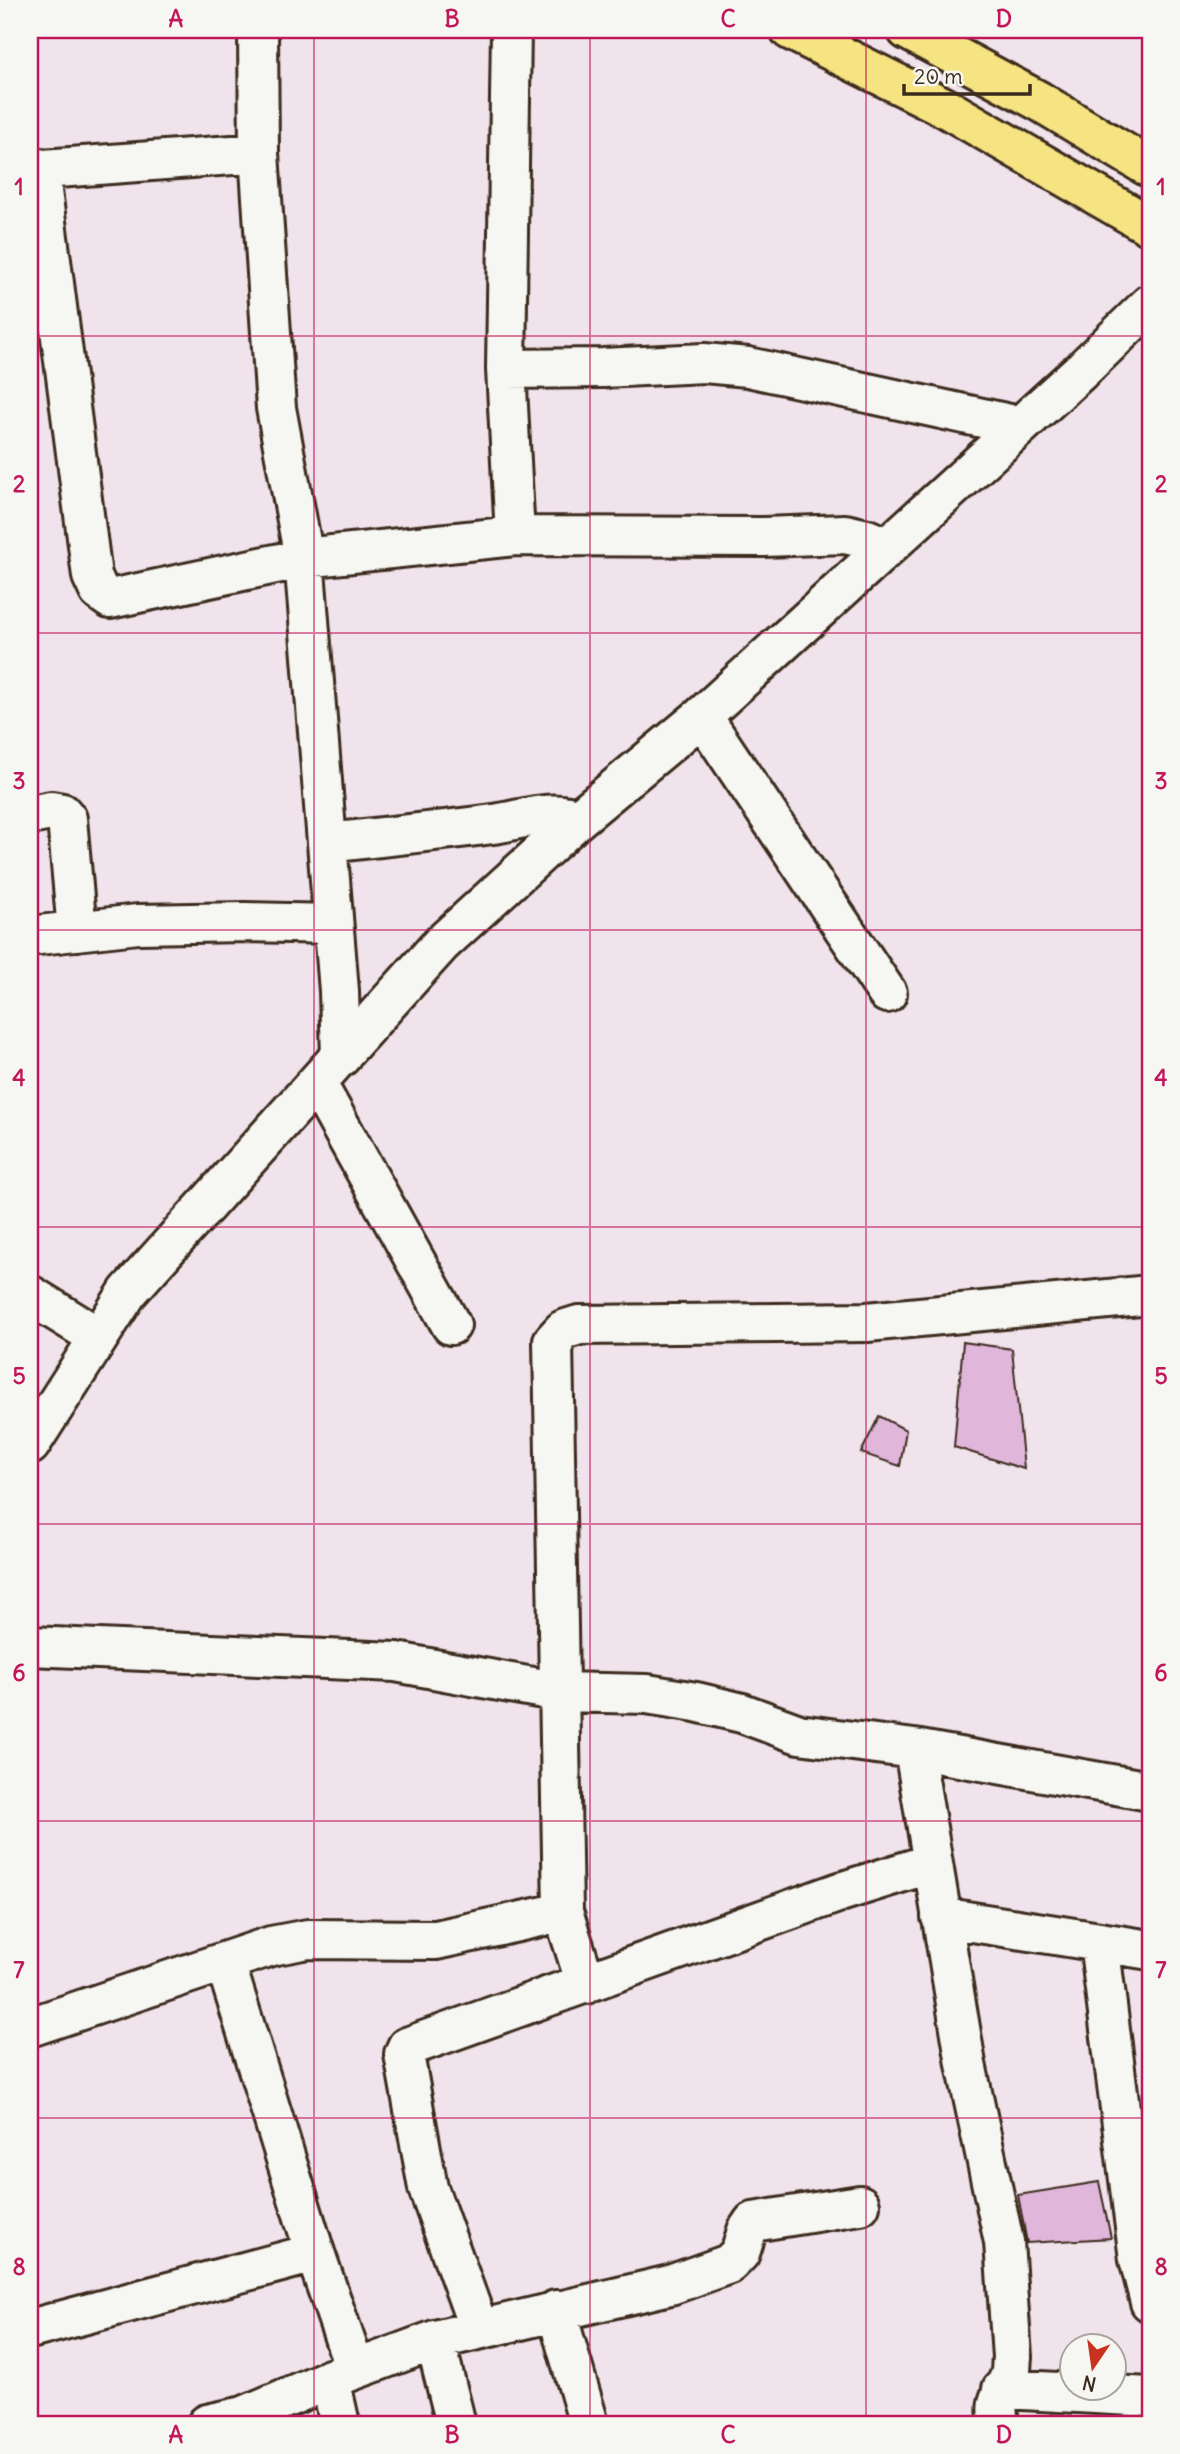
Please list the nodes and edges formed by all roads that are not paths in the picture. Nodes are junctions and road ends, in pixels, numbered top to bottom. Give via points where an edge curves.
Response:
1 (258, 30) edge
2 (511, 30) edge
3 (790, 30) edge
4 (907, 30) edge
5 (259, 153) junction
6 (1150, 168) edge
7 (35, 169) edge
8 (1150, 226) edge
9 (1150, 304) edge
10 (506, 369) junction
11 (1019, 426) junction
12 (515, 536) junction
13 (886, 547) junction
14 (304, 558) junction
15 (702, 716) junction
16 (30, 815) edge
17 (578, 819) junction
18 (327, 843) junction
19 (333, 924) junction
20 (77, 931) junction
21 (30, 936) edge
22 (887, 993) dead end
23 (329, 1070) junction
24 (30, 1295) edge
25 (1150, 1295) edge
26 (451, 1325) dead end
27 (98, 1337) junction
28 (30, 1445) edge
29 (30, 1646) edge
30 (560, 1692) junction
31 (914, 1749) junction
32 (1150, 1791) edge
33 (932, 1863) junction
34 (563, 1912) junction
35 (941, 1917) junction
36 (1099, 1942) junction
37 (1150, 1951) edge
38 (225, 1962) junction
39 (586, 1984) junction
40 (30, 2027) edge
41 (860, 2205) dead end
42 (315, 2253) junction
43 (1150, 2302) edge
44 (556, 2311) junction
45 (30, 2329) edge
46 (479, 2329) junction
47 (435, 2340) junction
48 (342, 2374) junction
49 (1150, 2396) edge
50 (1001, 2407) edge
51 (207, 2424) edge
52 (340, 2424) edge
53 (456, 2424) edge
54 (589, 2424) edge

1 - 5 street
2 - 10 street
3 - 8 main road via 944,107
4 - 6 main road
5 - 7 street
5 - 14 street via 276,408
7 - 14 street via 92,576 99,591 110,599
9 - 11 street
10 - 11 street via 704,363 748,367
10 - 12 street
11 - 13 street
12 - 13 street via 845,534
12 - 14 street
13 - 15 street
14 - 18 street
15 - 17 street
15 - 22 street
16 - 20 street via 51,811 67,819
17 - 18 street via 564,813 545,814
17 - 23 street via 441,944
18 - 19 street
19 - 20 street via 152,924
19 - 23 street
20 - 21 street
23 - 26 street
23 - 27 street via 128,1292
24 - 27 street
25 - 30 street via 867,1322 579,1325 563,1330 553,1341
27 - 28 street
29 - 30 street via 396,1662
30 - 31 street via 647,1694 742,1713 799,1734
30 - 34 street
31 - 32 street
31 - 33 street
33 - 35 street
33 - 39 street
34 - 38 street via 436,1940 308,1939
34 - 39 street
35 - 36 street
35 - 50 street via 1004,2242 1012,2357
36 - 37 street
36 - 43 street via 1139,2259
38 - 40 street
38 - 42 street
39 - 46 street via 414,2044 404,2054 428,2188
41 - 44 street via 753,2222 740,2253 729,2264 670,2286
42 - 45 street
42 - 48 street
44 - 46 street
44 - 54 street
46 - 47 street
47 - 48 street
47 - 53 street
48 - 51 street via 244,2416
48 - 52 street
49 - 50 street

